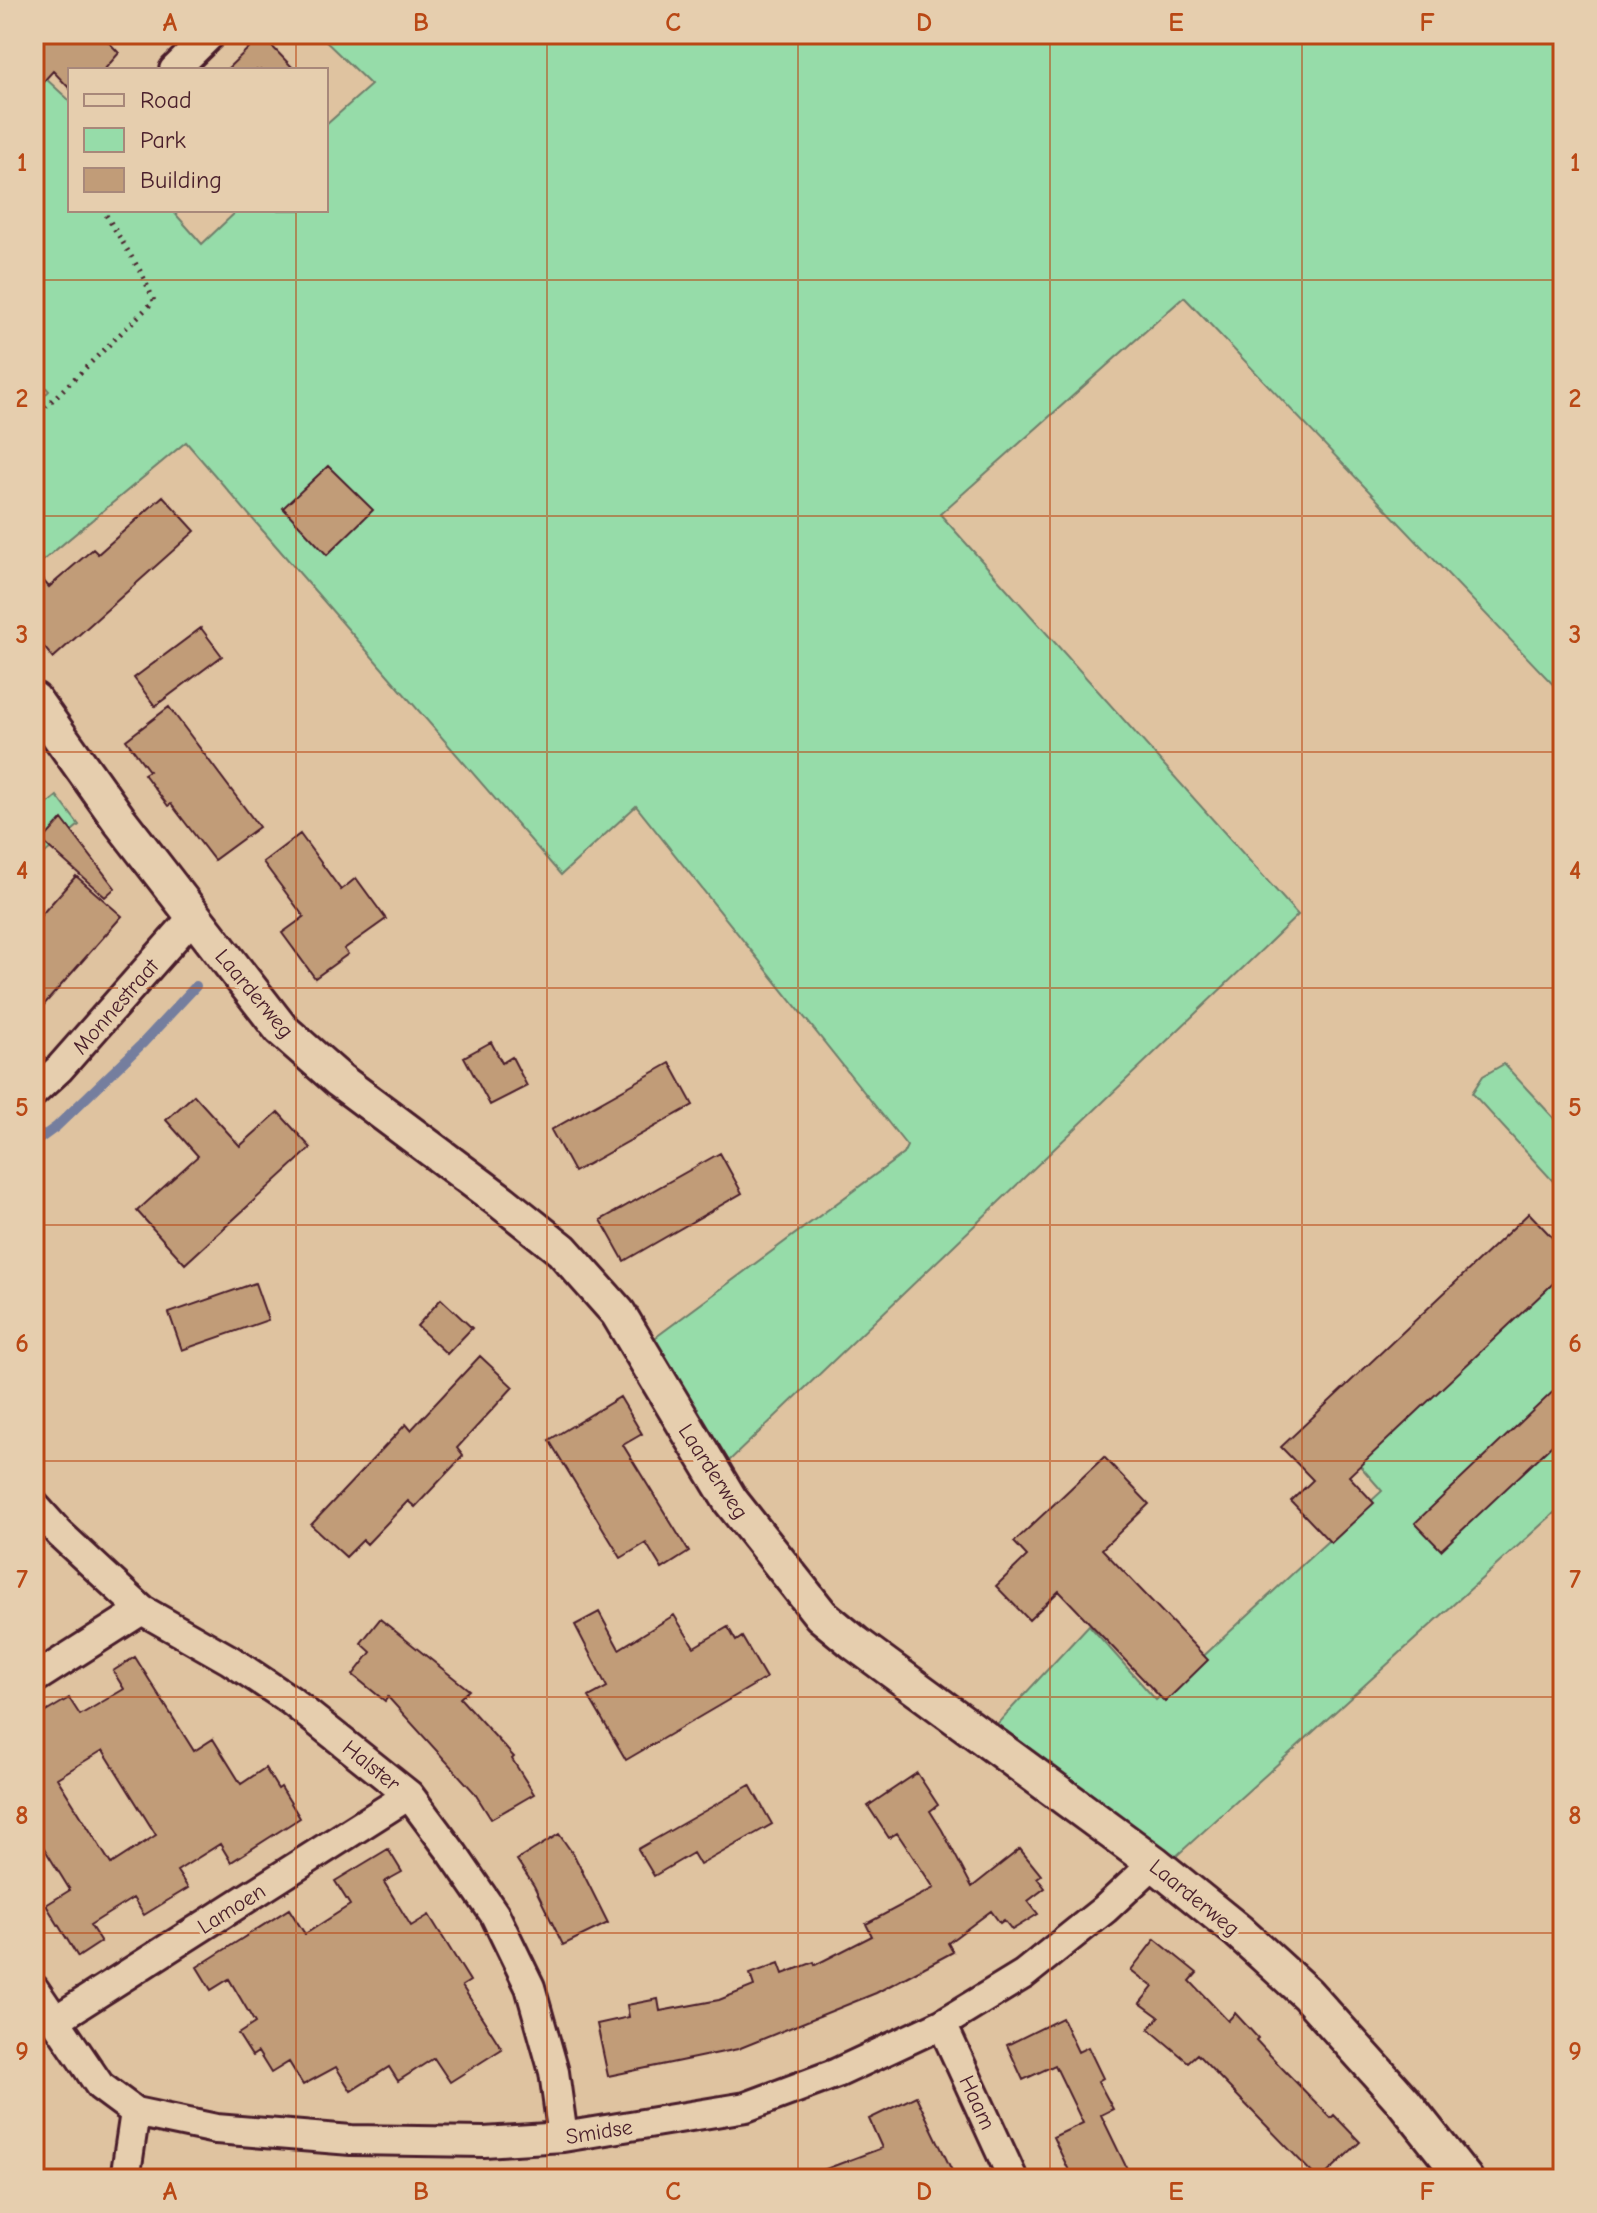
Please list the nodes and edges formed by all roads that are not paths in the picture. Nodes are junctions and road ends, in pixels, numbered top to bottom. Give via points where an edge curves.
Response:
1 (211, 34) edge
2 (176, 68) edge
3 (34, 700) edge
4 (193, 917) junction
5 (34, 1092) edge
6 (34, 1505) edge
7 (142, 1610) junction
8 (34, 1679) edge
9 (409, 1795) junction
10 (1154, 1863) junction
11 (34, 1989) edge
12 (54, 2021) junction
13 (942, 2024) junction
14 (135, 2112) junction
15 (563, 2137) junction
16 (125, 2179) edge
17 (1013, 2179) edge
18 (1465, 2179) edge

1 - 2 street
3 - 4 street, Laarderweg
4 - 5 street, Monnestraat
4 - 10 street, Laarderweg via 281,1029 339,1080 562,1250 618,1313 730,1500 821,1615
6 - 7 street, Halster
7 - 8 street
7 - 9 street, Halster via 290,1700
9 - 12 street, Lamoen
9 - 15 street, Halster via 495,1915 530,1987 554,2072
10 - 13 street, Smidse via 1024,1974
10 - 18 street, Laarderweg via 1307,1994
11 - 12 street, Smidse
12 - 14 street, Smidse via 100,2086
13 - 15 street, Smidse via 837,2073 746,2107
13 - 17 street, Haam
14 - 15 street, Smidse via 216,2129 351,2140
14 - 16 street

